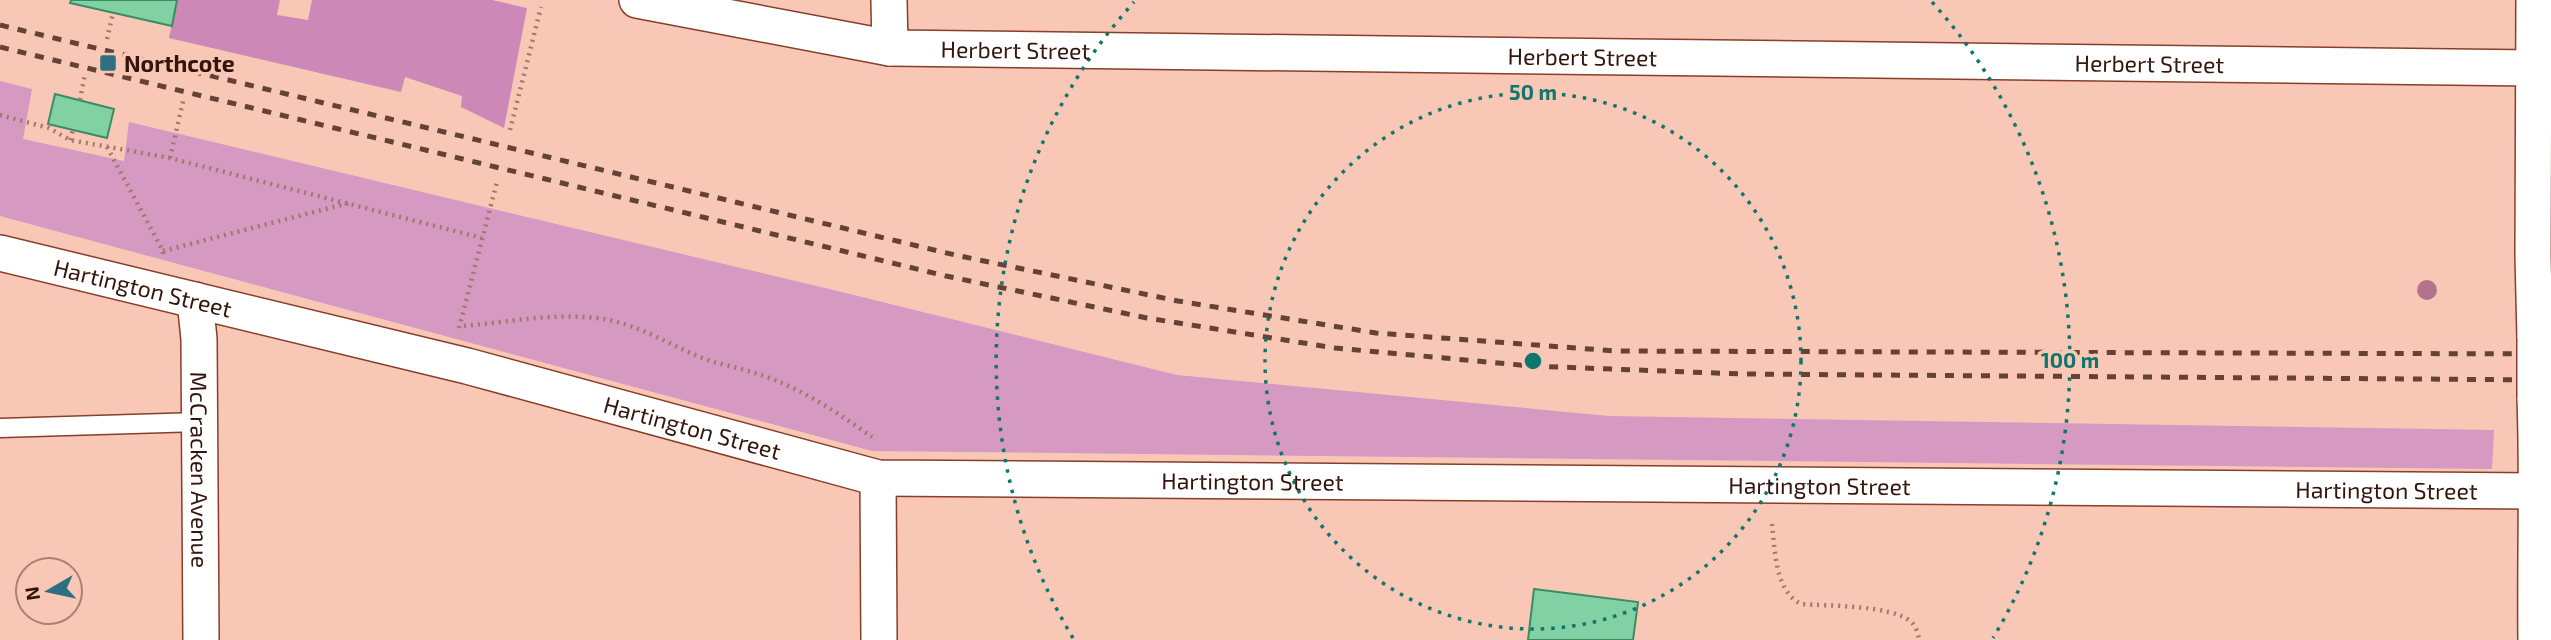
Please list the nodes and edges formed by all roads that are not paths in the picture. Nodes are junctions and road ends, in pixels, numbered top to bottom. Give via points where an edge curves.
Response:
1 (637, 0) edge
2 (889, 0) edge
3 (2534, 0) edge
4 (890, 48) junction
5 (2534, 68) junction
6 (0, 253) edge
7 (2542, 256) edge
8 (195, 300) junction
9 (199, 422) junction
10 (0, 428) edge
11 (2544, 454) edge
12 (878, 478) junction
13 (2535, 491) junction
14 (201, 640) edge
15 (879, 640) edge
16 (2536, 640) edge

1 - 4 street, Herbert Street
2 - 4 street
3 - 5 street
4 - 5 street, Herbert Street
5 - 7 street
6 - 8 street, Hartington Street
7 - 11 street, bridge via 2535,398
8 - 9 street, McCracken Avenue
8 - 12 street, Hartington Street via 452,363
9 - 10 lane
9 - 14 street, McCracken Avenue
11 - 13 street
12 - 13 street, Hartington Street
12 - 15 street
13 - 16 street

